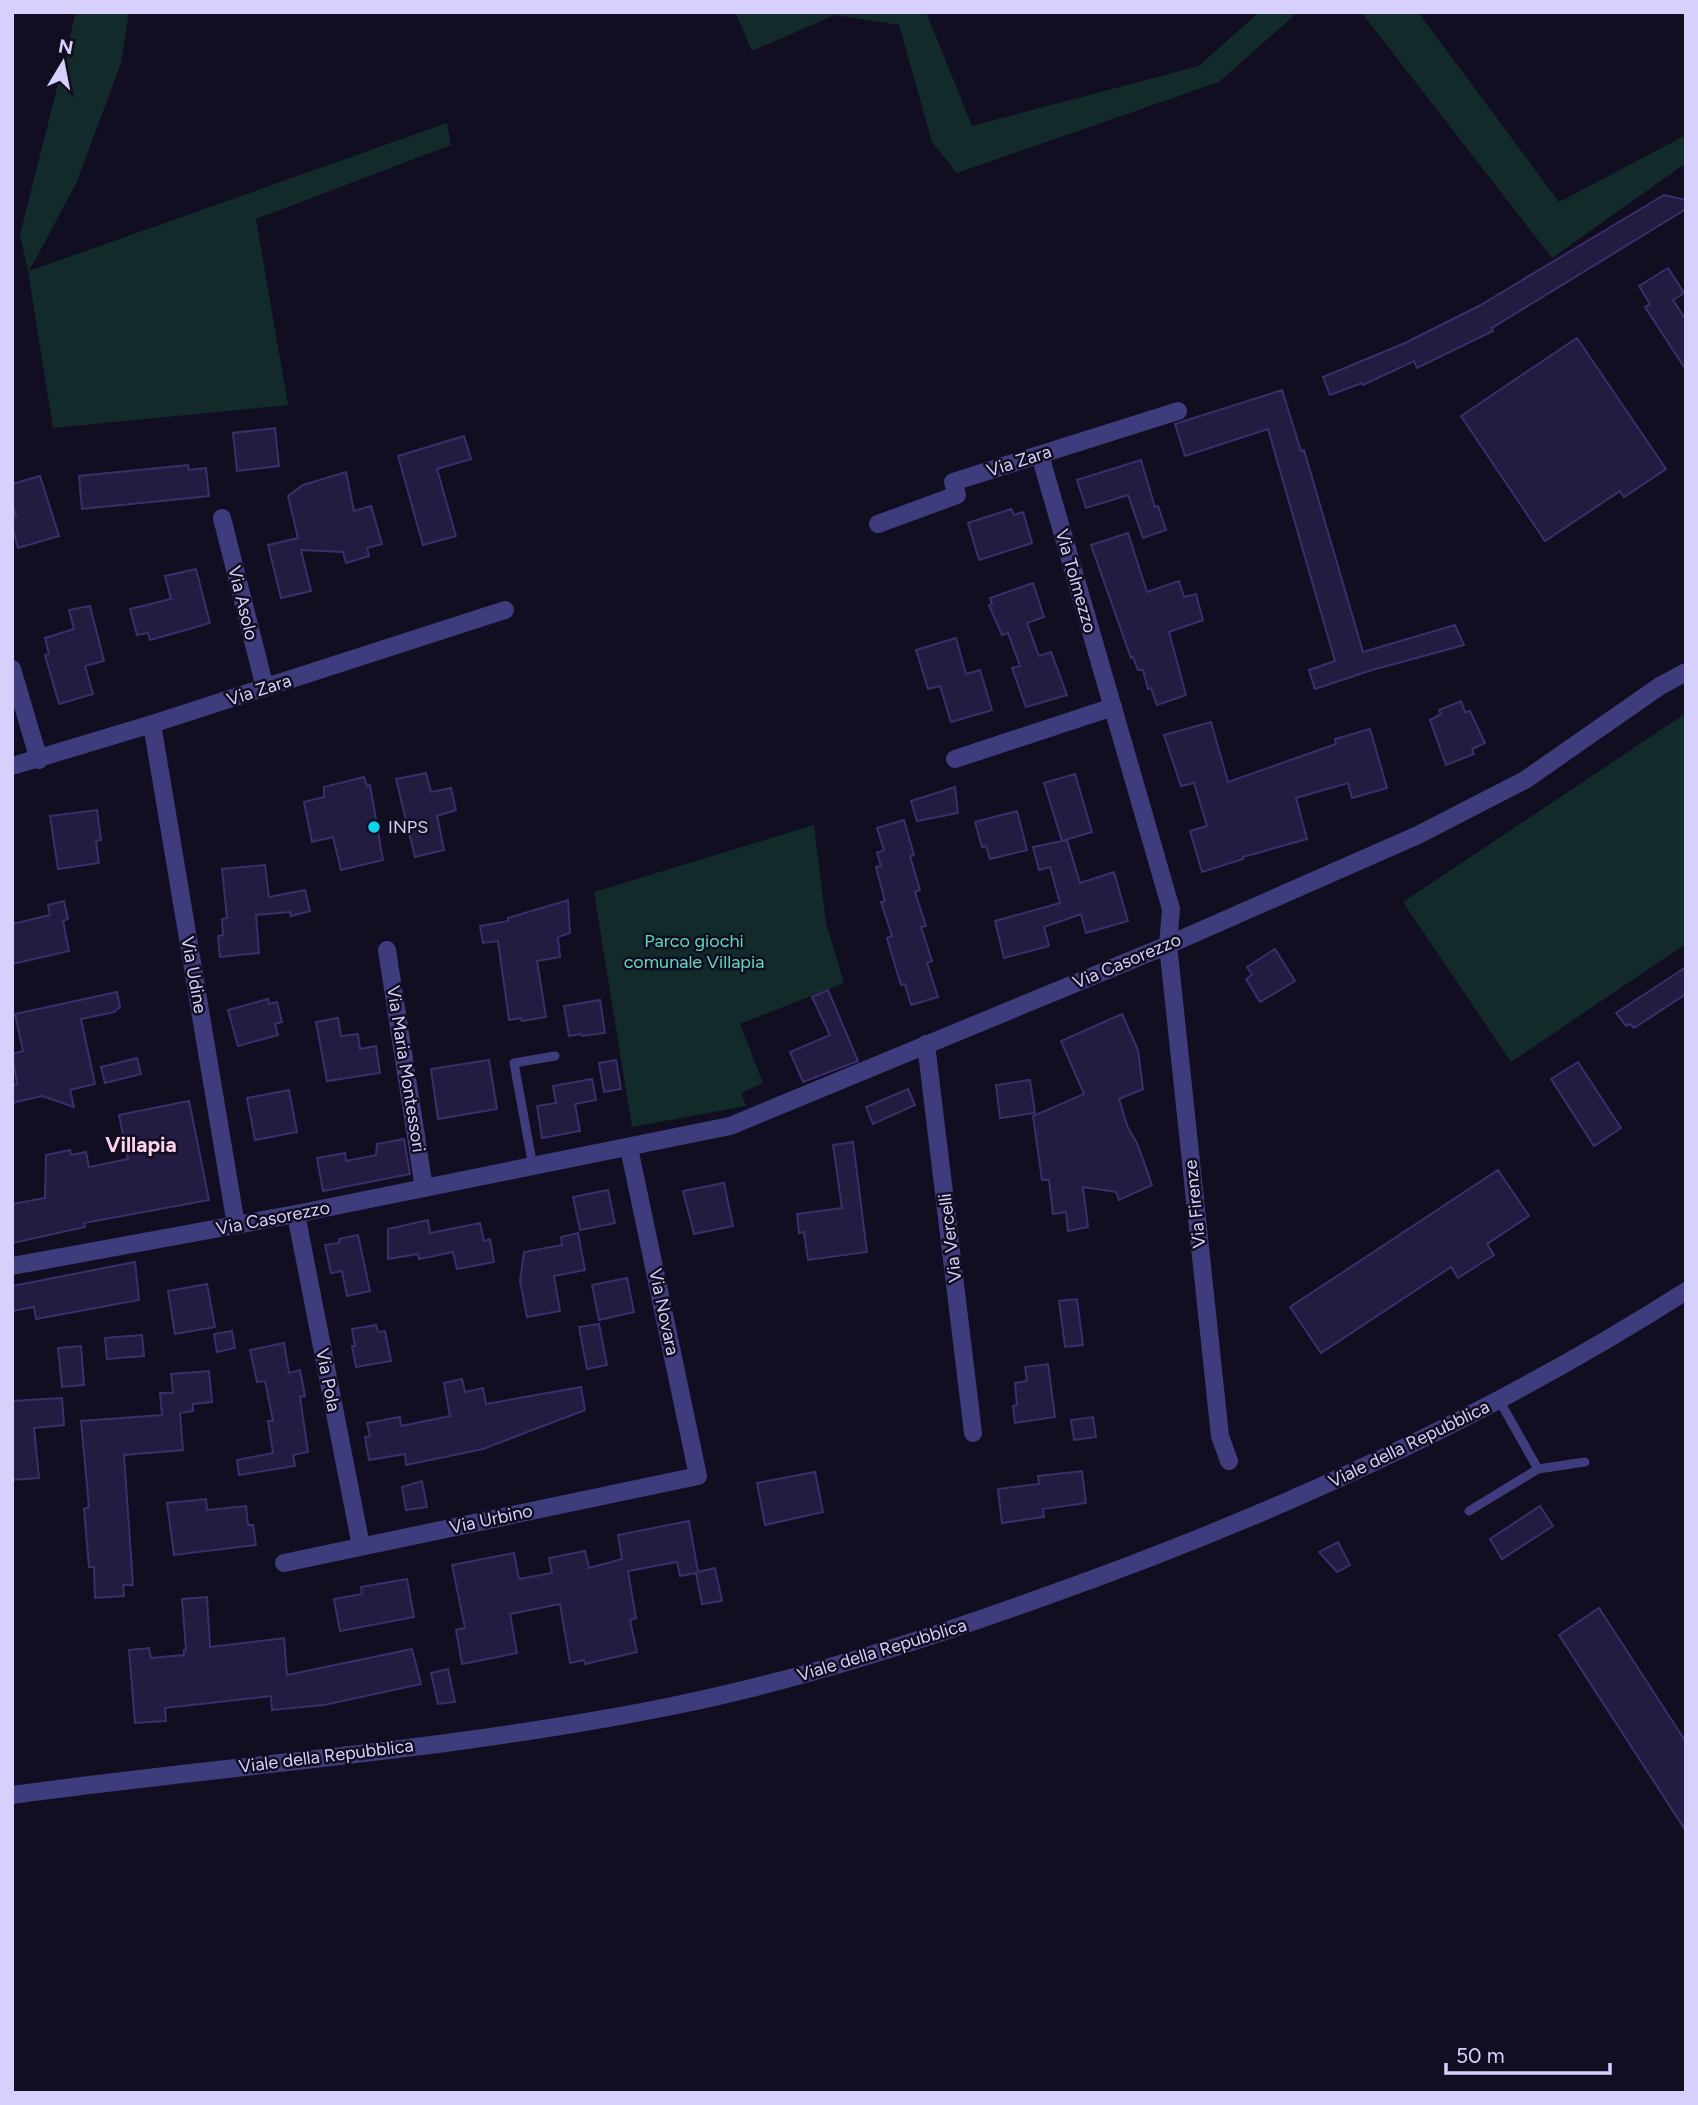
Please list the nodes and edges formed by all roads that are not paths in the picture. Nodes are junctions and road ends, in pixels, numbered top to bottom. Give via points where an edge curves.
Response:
1 (1178, 411) dead end
2 (1040, 454) junction
3 (222, 518) dead end
4 (878, 524) dead end
5 (505, 610) dead end
6 (12, 669) edge
7 (1686, 672) edge
8 (265, 688) junction
9 (1113, 707) junction
10 (152, 724) junction
11 (955, 759) dead end
12 (39, 760) junction
13 (12, 766) edge
14 (1168, 945) junction
15 (387, 950) dead end
16 (926, 1044) junction
17 (555, 1056) dead end
18 (629, 1148) junction
19 (533, 1167) junction
20 (424, 1188) junction
21 (296, 1214) junction
22 (236, 1225) junction
23 (12, 1266) edge
24 (1686, 1291) edge
25 (1499, 1400) junction
26 (973, 1433) dead end
27 (1229, 1461) dead end
28 (1585, 1462) dead end
29 (1538, 1469) junction
30 (698, 1476) joint
31 (1469, 1511) dead end
32 (361, 1546) junction
33 (284, 1563) dead end
34 (12, 1795) edge

1 - 2 street, Via Zara
2 - 4 street, Via Zara via 953,482 957,495
2 - 9 street, Via Tolmezzo
3 - 8 street, Via Asolo
5 - 8 street, Via Zara
6 - 12 street
7 - 14 street, Via Casorezzo via 1660,685 1525,780 1418,835
8 - 10 street, Via Zara
9 - 11 street
9 - 14 street, Via Tolmezzo via 1171,909
10 - 12 street, Via Zara
10 - 22 street, Via Udine
12 - 13 street, Via Zara
14 - 16 street, Via Casorezzo
14 - 27 street, Via Firenze via 1220,1436
15 - 20 street, Via Maria Montessori
16 - 18 street, Via Casorezzo via 730,1126
16 - 26 street, Via Vercelli
17 - 19 lane via 514,1063
18 - 19 street, Via Casorezzo
18 - 30 street, Via Novara
19 - 20 street, Via Casorezzo
20 - 21 street, Via Casorezzo
21 - 22 street, Via Casorezzo
21 - 32 street, Via Pola
22 - 23 street, Via Casorezzo
24 - 25 street, Viale della Repubblica
25 - 29 lane
25 - 34 street, Viale della Repubblica via 1338,1480 1164,1554 908,1644 793,1678 674,1706 553,1727
28 - 29 lane
29 - 31 lane
30 - 32 street, Via Urbino
32 - 33 street, Via Urbino

